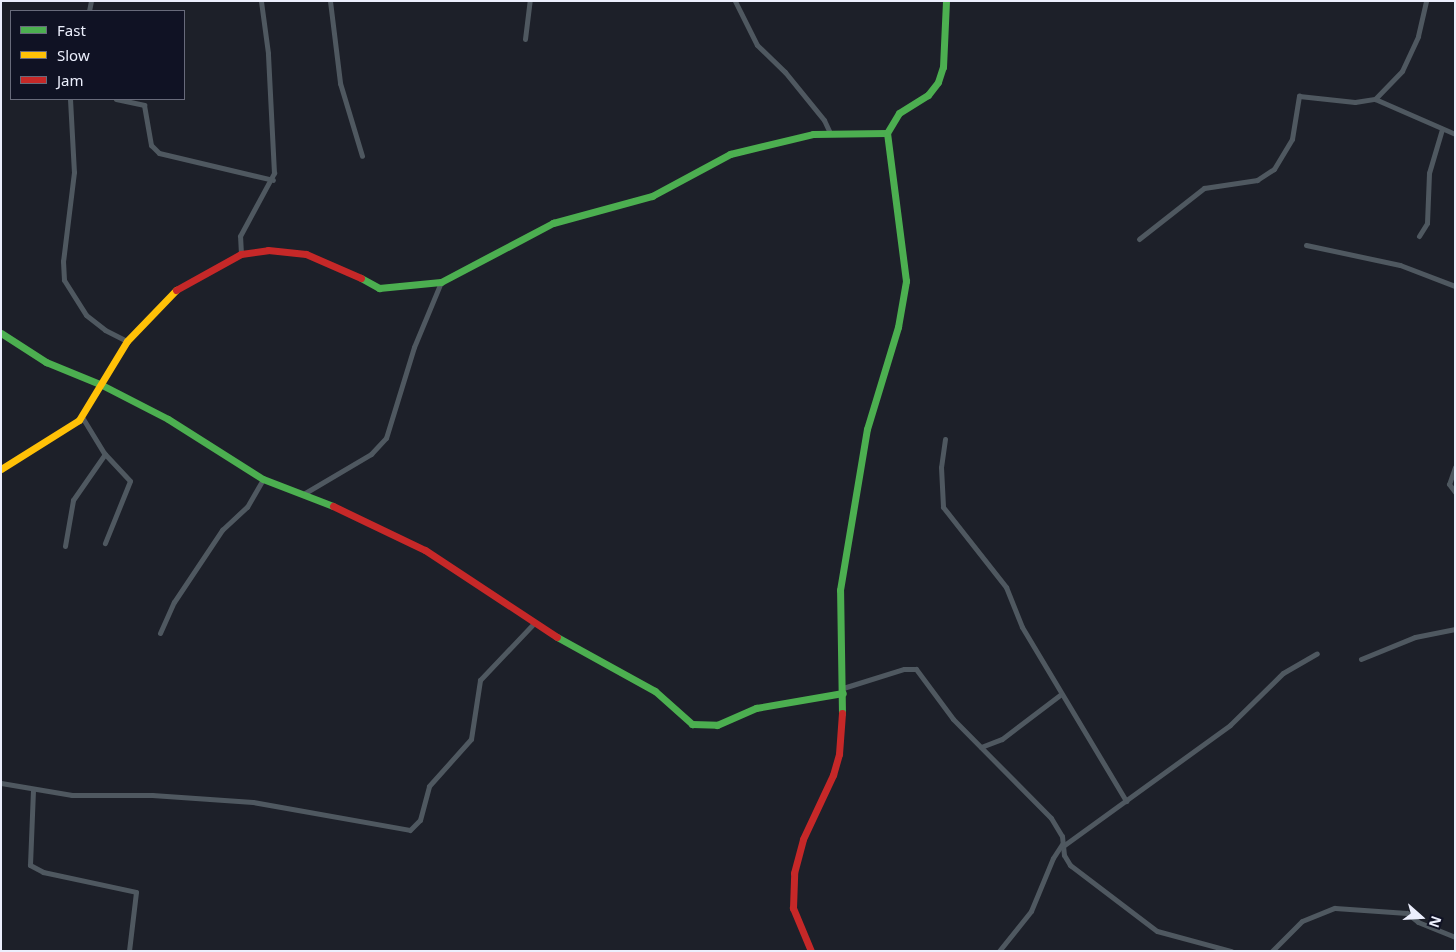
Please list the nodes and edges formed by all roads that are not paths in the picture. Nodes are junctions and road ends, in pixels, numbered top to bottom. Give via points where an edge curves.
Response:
1 (261, 1) edge
2 (330, 1) edge
3 (530, 1) edge
4 (735, 1) edge
5 (946, 1) edge
6 (1426, 1) edge
7 (525, 39) dead end
8 (1374, 99) junction
9 (70, 100) edge
10 (121, 100) edge
11 (1442, 129) junction
12 (830, 133) junction
13 (887, 133) junction
14 (1455, 134) edge
15 (362, 156) dead end
16 (273, 180) junction
17 (1419, 236) dead end
18 (1139, 239) dead end
19 (1306, 245) dead end
20 (241, 254) junction
21 (441, 282) junction
22 (1455, 286) edge
23 (1, 333) edge
24 (127, 341) junction
25 (100, 384) junction
26 (82, 417) junction
27 (945, 440) dead end
28 (105, 454) junction
29 (1455, 466) edge
30 (1, 469) edge
31 (263, 480) junction
32 (305, 492) junction
33 (1455, 492) edge
34 (105, 543) dead end
35 (64, 546) dead end
36 (534, 623) junction
37 (1455, 629) edge
38 (160, 633) dead end
39 (1318, 653) dead end
40 (1361, 659) dead end
41 (843, 690) junction
42 (1061, 694) junction
43 (981, 747) junction
44 (1, 783) edge
45 (33, 790) junction
46 (1126, 801) junction
47 (1063, 845) junction
48 (1455, 937) edge
49 (129, 951) edge
50 (811, 951) edge
51 (999, 951) edge
52 (1231, 951) edge
53 (1272, 951) edge

1 - 16 street via 268,53
2 - 15 street via 340,83
3 - 7 street
4 - 12 street via 757,45 785,72 824,120
5 - 13 street via 943,67 938,82 928,95 898,113
6 - 8 street via 1418,36 1402,71
8 - 11 street
8 - 18 street via 1347,102 1299,96 1292,139 1274,169 1257,180 1209,185
9 - 24 street via 74,172 63,276 86,315
10 - 16 street via 144,105 151,145 159,153
11 - 14 street
11 - 17 street via 1429,173 1427,223
12 - 13 street
12 - 21 street via 794,138 718,158 652,196 553,223
13 - 41 street via 906,281 898,327 867,430 840,590
16 - 20 street via 243,230 239,244
19 - 22 street via 1400,265
20 - 21 street via 268,250 306,254 384,289
20 - 24 street via 186,282 164,300
21 - 32 street via 414,347 386,438 371,454
23 - 25 street via 46,362
24 - 25 street
25 - 26 street
25 - 31 street via 168,419
26 - 28 street
26 - 30 street via 63,433
27 - 42 street via 941,468 943,507 1006,586 1022,627
28 - 34 street via 130,481
28 - 35 street via 72,500
29 - 33 street via 1449,484
31 - 32 street
31 - 38 street via 246,507 222,530 174,602
32 - 36 street via 425,550
36 - 41 street via 655,691 684,718 699,726 726,723 756,708
36 - 45 street via 480,680 471,739 430,786 420,820 410,830 253,802 152,795 72,796
37 - 40 street via 1415,637
39 - 46 street via 1283,673 1230,725
41 - 43 street via 904,669 916,669 953,719
41 - 50 street via 837,764 803,840 793,881 793,908
42 - 43 street via 1002,739
42 - 46 street
43 - 47 street via 1051,818 1060,832
44 - 45 street
45 - 49 street via 30,864 43,872 136,892
46 - 47 street
47 - 51 street via 1053,858 1031,911
47 - 52 street via 1070,865 1152,928 1172,937
48 - 53 street via 1418,922 1406,913 1335,908 1302,921

